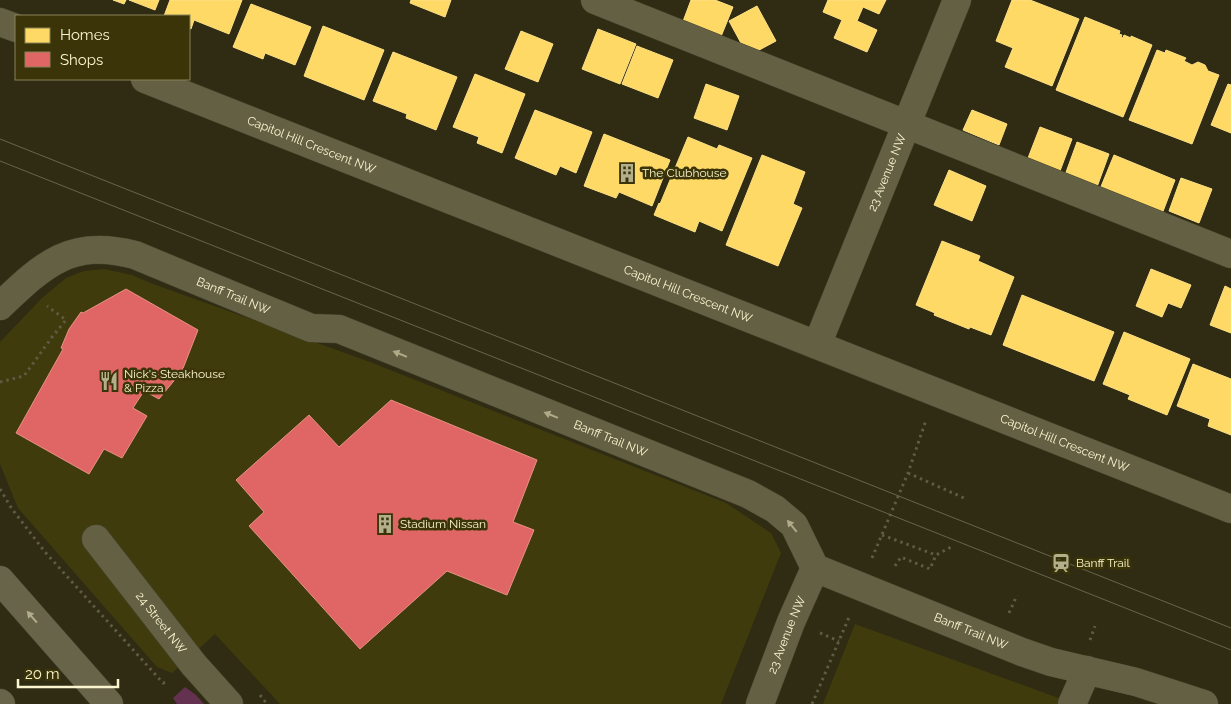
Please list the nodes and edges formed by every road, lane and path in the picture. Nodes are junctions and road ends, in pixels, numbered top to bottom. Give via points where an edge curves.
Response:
1 (595, 0) edge
2 (957, 0) edge
3 (0, 22) edge
4 (15, 28) edge
5 (147, 80) edge
6 (907, 126) junction
7 (1231, 254) edge
8 (46, 305) dead end
9 (0, 306) edge
10 (818, 345) junction
11 (0, 382) edge
12 (936, 393) junction
13 (908, 473) junction
14 (0, 489) edge
15 (964, 498) dead end
16 (1231, 509) edge
17 (882, 535) junction
18 (96, 539) dead end
19 (953, 546) dead end
20 (874, 550) dead end
21 (936, 555) junction
22 (872, 556) dead end
23 (879, 560) dead end
24 (886, 564) dead end
25 (815, 568) junction
26 (0, 580) edge
27 (1017, 595) dead end
28 (851, 613) dead end
29 (1007, 618) dead end
30 (815, 631) dead end
31 (839, 641) junction
32 (1086, 670) junction
33 (170, 681) dead end
34 (109, 704) edge
35 (229, 704) edge
36 (760, 704) edge
37 (812, 704) edge
38 (1072, 704) edge
39 (1204, 704) edge

1 - 6 street
2 - 6 street, 23 Avenue NW
3 - 4 street
5 - 10 street, Capitol Hill Crescent NW
6 - 7 street
6 - 10 street, 23 Avenue NW
8 - 11 path via 66,320 24,376
25 -> 9 street, Banff Trail NW via 794,525 775,509 748,494 338,329 311,328 135,255 96,249 76,252 37,272
10 - 12 street, Capitol Hill Crescent NW
12 - 13 path
12 - 16 street, Capitol Hill Crescent NW
13 - 15 path
13 - 17 path
14 - 33 path via 45,552 162,682
17 - 20 path
17 - 21 path
18 - 35 street, 24 Street NW via 194,665
19 - 21 path
21 - 24 path via 930,569 901,557 894,567
22 - 23 path
25 - 32 street, Banff Trail NW via 1022,652
25 - 36 street, 23 Avenue NW
34 -> 26 highway
27 - 29 path
28 - 31 path
30 - 31 path
31 - 37 path
32 - 38 street
32 - 39 street, Banff Trail NW

